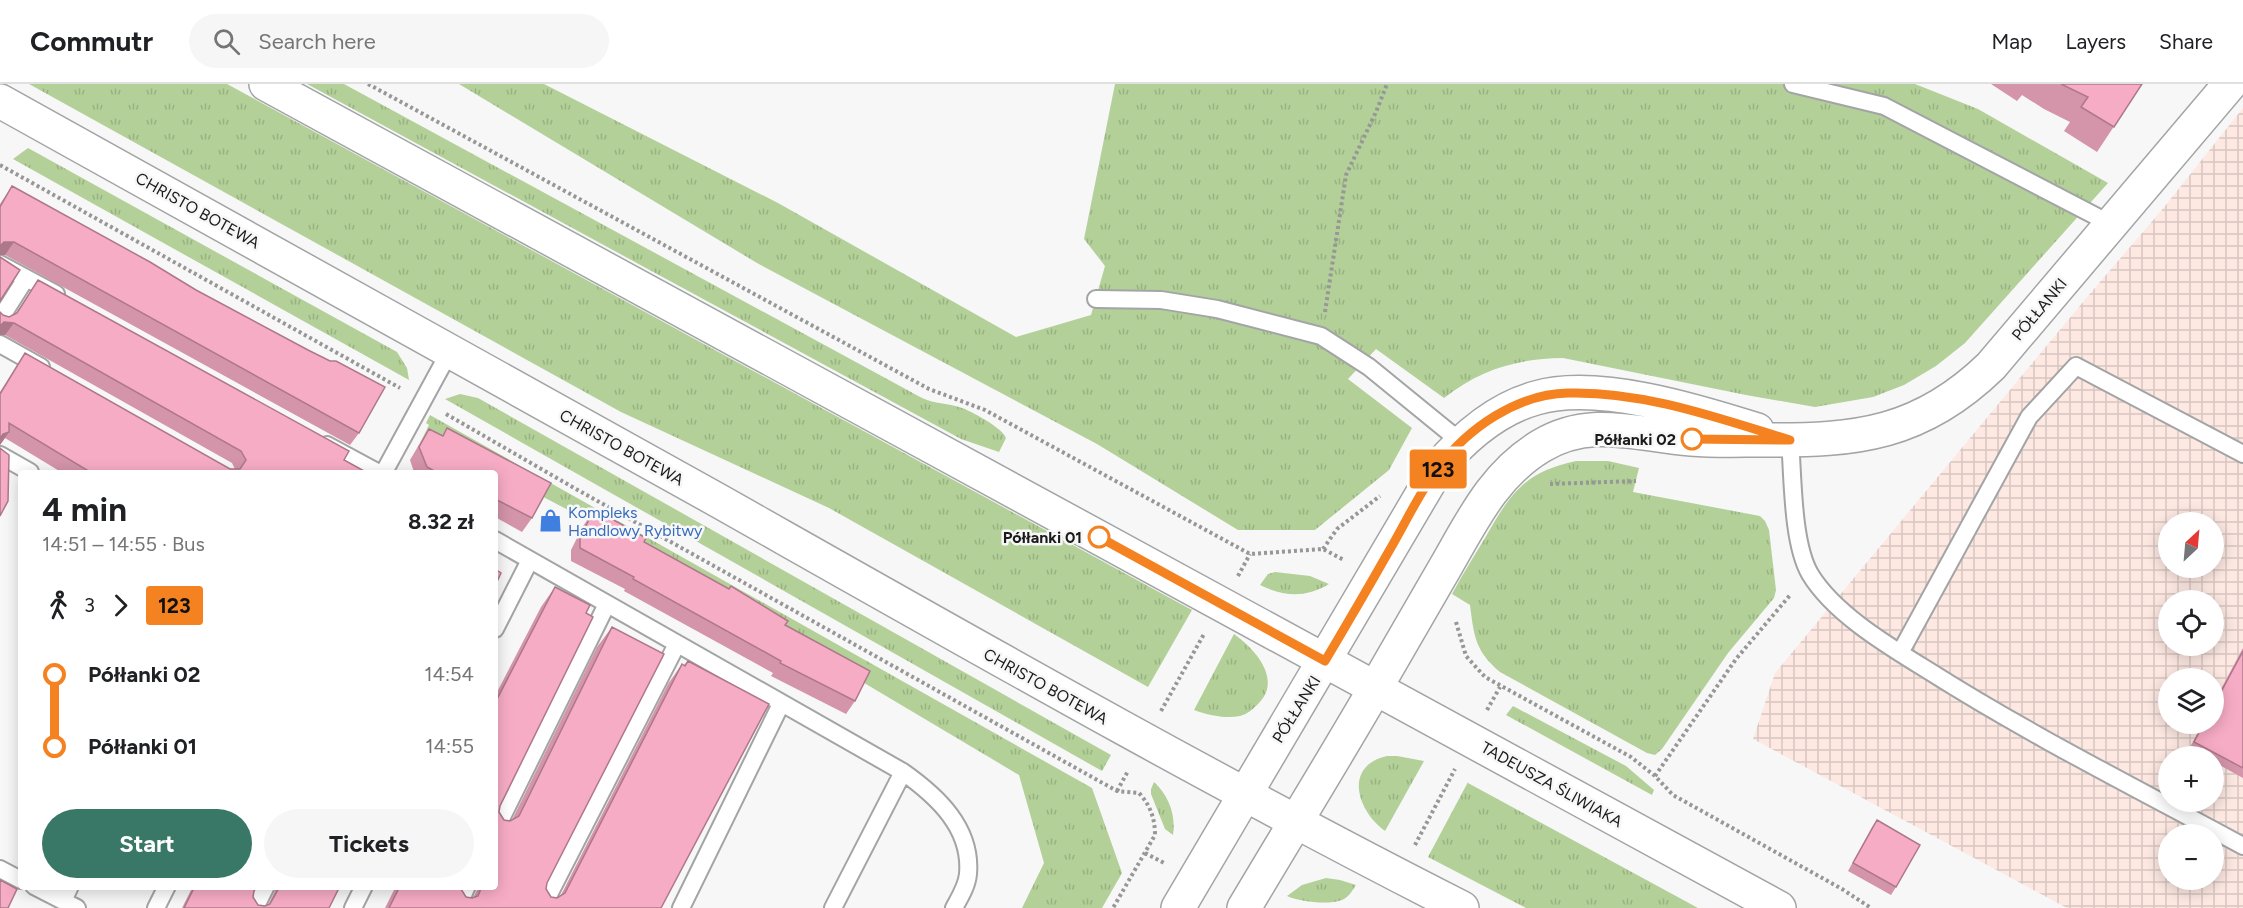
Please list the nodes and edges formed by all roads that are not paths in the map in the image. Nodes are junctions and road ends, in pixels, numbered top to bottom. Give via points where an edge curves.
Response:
1 (266, 84) edge
2 (1793, 84) edge
3 (2230, 84) edge
4 (2, 107) edge
5 (2111, 224) junction
6 (0, 264) edge
7 (26, 278) junction
8 (1096, 299) dead end
9 (68, 301) edge
10 (0, 319) edge
11 (0, 344) edge
12 (451, 349) junction
13 (52, 373) edge
14 (315, 438) edge
15 (1790, 440) junction
16 (1461, 442) junction
17 (2243, 454) edge
18 (0, 455) edge
19 (26, 470) edge
20 (372, 470) edge
21 (385, 470) edge
22 (498, 542) edge
23 (530, 560) junction
24 (607, 604) junction
25 (498, 623) edge
26 (677, 644) junction
27 (1900, 653) junction
28 (1325, 661) junction
29 (1376, 688) junction
30 (781, 704) junction
31 (903, 772) junction
32 (1243, 795) junction
33 (1295, 822) junction
34 (498, 825) edge
35 (2243, 846) edge
36 (0, 869) edge
37 (18, 878) edge
38 (165, 890) edge
39 (264, 890) edge
40 (362, 890) edge
41 (465, 890) edge
42 (156, 908) edge
43 (255, 908) edge
44 (353, 908) edge
45 (457, 908) edge
46 (542, 908) edge
47 (681, 908) edge
48 (833, 908) edge
49 (954, 908) edge
50 (1178, 908) edge
51 (1244, 908) edge
52 (1462, 908) edge
53 (1779, 908) edge

1 - 28 main road
2 - 5 lane via 1884,106
3 - 5 main road, PÓŁŁANKI
4 - 12 main road, CHRISTO BOTEWA
5 - 15 main road, PÓŁŁANKI via 1990,366 1945,403 1922,417 1874,432 1825,440
6 - 7 lane
7 - 9 lane
7 - 10 lane
8 - 16 lane via 1161,300 1217,309 1322,336 1369,368
11 - 13 lane
12 - 21 lane
12 - 32 main road, CHRISTO BOTEWA
14 - 20 lane
15 - 16 main road, PÓŁŁANKI via 1637,399 1567,393 1538,397 1515,406
15 - 27 lane via 1797,530 1809,573 1823,592 1856,622
15 - 29 main road, PÓŁŁANKI via 1692,439 1599,428 1565,435 1543,445 1508,471 1492,490
16 - 28 main road, PÓŁŁANKI via 1433,476
17 - 27 lane via 2076,366 2029,417
18 - 19 lane
22 - 23 lane
23 - 24 lane
23 - 25 lane
24 - 26 lane
24 - 34 lane
26 - 30 lane
26 - 46 lane
27 - 35 lane via 1984,706
28 - 29 main road, TADEUSZA ŚLIWIAKA
28 - 32 main road, PÓŁŁANKI
29 - 33 main road, PÓŁŁANKI
29 - 53 main road, TADEUSZA ŚLIWIAKA
30 - 31 lane
30 - 47 lane
31 - 48 lane
31 - 49 lane via 945,806 957,825 967,852 968,874
32 - 33 main road
32 - 50 main road, PÓŁŁANKI
33 - 51 main road, PÓŁŁANKI
33 - 52 main road
36 - 37 lane
38 - 42 lane
39 - 43 lane
40 - 44 lane
41 - 45 lane

